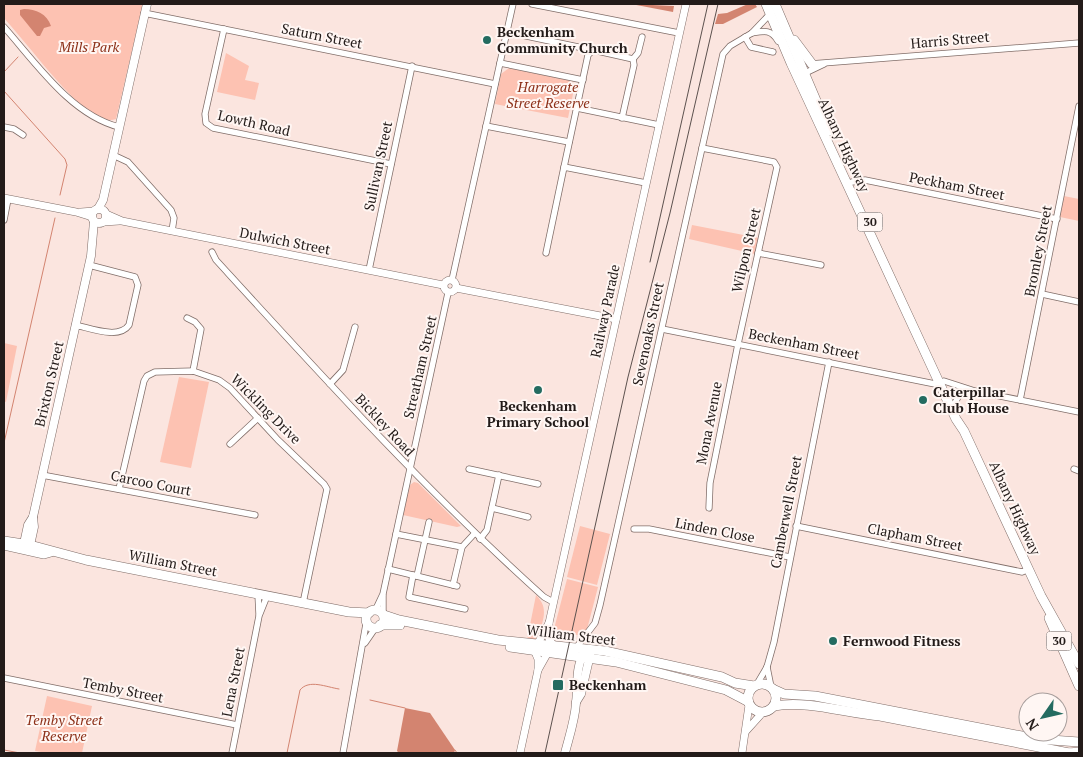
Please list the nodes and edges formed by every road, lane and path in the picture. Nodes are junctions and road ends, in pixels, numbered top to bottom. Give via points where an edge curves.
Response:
1 (147, 4) edge
2 (514, 4) edge
3 (532, 4) edge
4 (686, 4) edge
5 (766, 4) edge
6 (774, 10) edge
7 (144, 13) junction
8 (4, 27) edge
9 (224, 29) junction
10 (507, 32) junction
11 (679, 33) junction
12 (752, 33) junction
13 (642, 37) dead end
14 (745, 37) junction
15 (1079, 43) edge
16 (590, 52) junction
17 (773, 52) dead end
18 (633, 59) junction
19 (500, 63) junction
20 (812, 64) junction
21 (824, 64) junction
22 (412, 66) junction
23 (797, 69) junction
24 (583, 80) junction
25 (495, 84) junction
26 (1079, 106) edge
27 (576, 108) junction
28 (622, 118) junction
29 (659, 125) junction
30 (486, 126) junction
31 (4, 127) edge
32 (119, 127) junction
33 (22, 135) dead end
34 (569, 142) junction
35 (702, 148) junction
36 (113, 155) junction
37 (391, 164) junction
38 (564, 166) junction
39 (852, 182) junction
40 (646, 183) junction
41 (6, 198) edge
42 (99, 216) junction
43 (1057, 219) junction
44 (4, 220) edge
45 (172, 231) junction
46 (212, 252) dead end
47 (546, 252) dead end
48 (758, 253) junction
49 (89, 265) junction
50 (822, 265) dead end
51 (368, 270) junction
52 (452, 280) junction
53 (444, 285) junction
54 (456, 288) junction
55 (448, 293) junction
56 (1042, 294) junction
57 (1079, 302) edge
58 (187, 318) dead end
59 (616, 319) junction
60 (75, 325) junction
61 (356, 327) dead end
62 (662, 329) junction
63 (738, 344) junction
64 (828, 362) junction
65 (193, 371) junction
66 (942, 383) junction
67 (330, 384) junction
68 (975, 391) junction
69 (1020, 400) junction
70 (955, 403) junction
71 (1079, 412) edge
72 (258, 418) junction
73 (964, 431) junction
74 (230, 444) dead end
75 (410, 469) junction
76 (469, 469) dead end
77 (499, 475) junction
78 (42, 476) junction
79 (538, 484) dead end
80 (119, 489) junction
81 (492, 508) junction
82 (709, 508) dead end
83 (255, 515) dead end
84 (528, 517) dead end
85 (429, 522) dead end
86 (796, 526) junction
87 (634, 529) dead end
88 (396, 534) junction
89 (474, 534) junction
90 (425, 539) junction
91 (480, 540) junction
92 (4, 541) edge
93 (4, 545) edge
94 (26, 547) junction
95 (462, 547) junction
96 (790, 557) junction
97 (388, 569) junction
98 (1029, 569) junction
99 (415, 576) junction
100 (262, 595) junction
101 (1041, 596) junction
102 (553, 602) junction
103 (303, 603) junction
104 (465, 609) dead end
105 (349, 612) junction
106 (378, 613) junction
107 (365, 623) junction
108 (549, 623) junction
109 (378, 626) junction
110 (364, 644) junction
111 (555, 647) junction
112 (536, 648) junction
113 (576, 648) junction
114 (547, 654) junction
115 (587, 654) junction
116 (1079, 664) edge
117 (767, 667) junction
118 (538, 670) junction
119 (4, 678) edge
120 (756, 685) junction
121 (1079, 686) edge
122 (772, 688) junction
123 (748, 703) junction
124 (774, 706) junction
125 (763, 712) junction
126 (237, 725) junction
127 (746, 731) junction
128 (1079, 742) edge
129 (1079, 752) edge
130 (232, 753) edge
131 (343, 753) edge
132 (520, 753) edge
133 (565, 753) edge
134 (742, 753) edge
135 (1070, 753) edge

1 - 7 main road, Brixton Street
2 - 10 street
3 - 11 street
4 - 11 street, Railway Parade
5 - 6 main road, Albany Highway / 30
6 - 12 street, Sevenoaks Street
6 - 20 main road
6 - 23 main road, Albany Highway / 30
7 - 9 street, Saturn Street
7 - 32 main road, Brixton Street
8 - 32 street via 75,105 93,117
9 - 22 street, Saturn Street
9 - 37 street, Lowth Road via 205,114 206,123 213,128
10 - 16 street
10 - 19 street
11 - 29 street, Railway Parade
12 - 14 street, Sevenoaks Street
12 - 23 street via 766,31 773,34
13 - 18 street
14 - 17 street via 751,46
14 - 35 street, Sevenoaks Street via 723,54
15 - 21 street, Harris Street
16 - 18 street via 597,50
16 - 24 street
18 - 28 street
19 - 24 street
19 - 25 street
20 - 21 street, Harris Street
20 - 23 street, Harris Street
21 - 23 street, Harris Street
22 - 25 street, Saturn Street
22 - 37 street, Sullivan Street
23 - 39 main road, Albany Highway / 30
23 - 66 main road, Albany Highway / 30
24 - 27 street
25 - 30 street
26 - 43 street, Bromley Street
27 - 28 street
27 - 34 street
28 - 29 street
29 - 40 street, Railway Parade
30 - 34 street
30 - 52 street
31 - 33 street
32 - 36 main road, Brixton Street
34 - 38 street
35 - 48 street, Wilpon Street via 774,162 777,167
35 - 62 street, Sevenoaks Street
36 - 42 main road, Brixton Street
36 - 45 street via 128,162 171,210 174,218
37 - 51 street, Sullivan Street
38 - 40 street
38 - 47 street
39 - 43 street, Peckham Street via 865,180
39 - 66 main road, Albany Highway / 30
40 - 59 street, Railway Parade
41 - 42 street, Dulwich Street
41 - 44 street
42 - 45 street, Dulwich Street
42 - 49 main road, Brixton Street
43 - 56 street, Bromley Street
45 - 51 street, Dulwich Street
46 - 67 street, Bickley Road
48 - 50 street
48 - 63 street, Wilpon Street
49 - 60 main road, Brixton Street
49 - 60 street via 135,276 138,284 129,326 117,333
51 - 53 street, Dulwich Street
52 - 53 street
52 - 54 street
53 - 55 street
54 - 55 street
54 - 59 street
55 - 75 street, Streatham Street
56 - 57 street
56 - 69 street, Bromley Street
58 - 65 street via 201,329
59 - 102 street, Railway Parade
60 - 78 main road, Brixton Street
61 - 67 street via 346,364
62 - 63 street, Beckenham Street
62 - 113 street, Sevenoaks Street via 600,605 590,632
63 - 64 street, Beckenham Street
63 - 82 street, Mona Avenue via 710,483
64 - 66 street, Beckenham Street
64 - 86 street, Camberwell Street
65 - 72 street, Wickling Drive via 225,384
65 - 80 street, Wickling Drive via 155,372 147,376
66 - 68 street, Beckenham Street
66 - 70 main road, Albany Highway / 30
66 - 73 main road, Albany Highway / 30
67 - 75 street, Bickley Road
68 - 69 street, Beckenham Street
68 - 70 street via 962,392
69 - 71 street, Beckenham Street
70 - 73 main road, Albany Highway / 30
72 - 74 street
72 - 103 street, Wickling Drive via 327,489
73 - 98 main road, Albany Highway / 30
75 - 88 street, Streatham Street
75 - 89 street, Bickley Road
76 - 77 street
77 - 79 street
77 - 81 street
78 - 80 street, Carcoo Court
78 - 94 main road, Brixton Street
80 - 83 street, Carcoo Court
81 - 84 street
81 - 91 street via 487,530
85 - 90 street
86 - 96 street, Camberwell Street
86 - 98 street, Clapham Street via 1022,572
87 - 96 street, Linden Close
88 - 90 street
88 - 97 street, Streatham Street
89 - 91 street, Bickley Road
89 - 95 street
90 - 95 street
90 - 99 street
91 - 102 street, Bickley Road
92 - 94 main road, William Street
93 - 94 main road, William Street
94 - 100 main road, William Street via 45,548 51,552
95 - 99 street via 455,585
96 - 117 street, Camberwell Street
97 - 99 street
97 - 106 street, Streatham Street
98 - 101 main road, Albany Highway / 30
99 - 104 street via 409,597
100 - 103 main road, William Street
100 - 126 street, Lena Street
101 - 116 main road, Albany Highway / 30
101 - 121 main road, Albany Highway / 30
102 - 108 street, Railway Parade
103 - 105 main road, William Street
105 - 106 main road, William Street
105 - 107 main road, William Street
106 - 107 main road via 365,617
106 - 109 main road via 384,621
106 - 112 main road, William Street
107 - 109 main road, William Street
107 - 110 street
108 - 111 street, Railway Parade via 549,639
108 - 112 street, Railway Parade
109 - 110 street
109 - 112 main road, William Street via 397,624
110 - 131 street
111 - 112 main road, William Street
111 - 113 main road, William Street
112 - 114 main road, William Street
112 - 118 street
113 - 115 main road, William Street
114 - 115 main road, William Street
114 - 118 street
115 - 120 main road, William Street via 692,670
115 - 123 main road, William Street via 726,690
115 - 133 main road via 575,692 576,702
117 - 120 street, Camberwell Street
117 - 122 street, Camberwell Street
118 - 132 street
119 - 126 street, Temby Street
120 - 122 main road
120 - 123 main road via 748,692
122 - 124 main road via 776,699
122 - 128 main road via 784,694 816,696 1037,739
123 - 125 main road via 756,711
123 - 127 street
124 - 125 main road
124 - 135 main road via 795,703 880,716
125 - 127 street
126 - 130 street, Lena Street
127 - 134 street
129 - 135 main road

